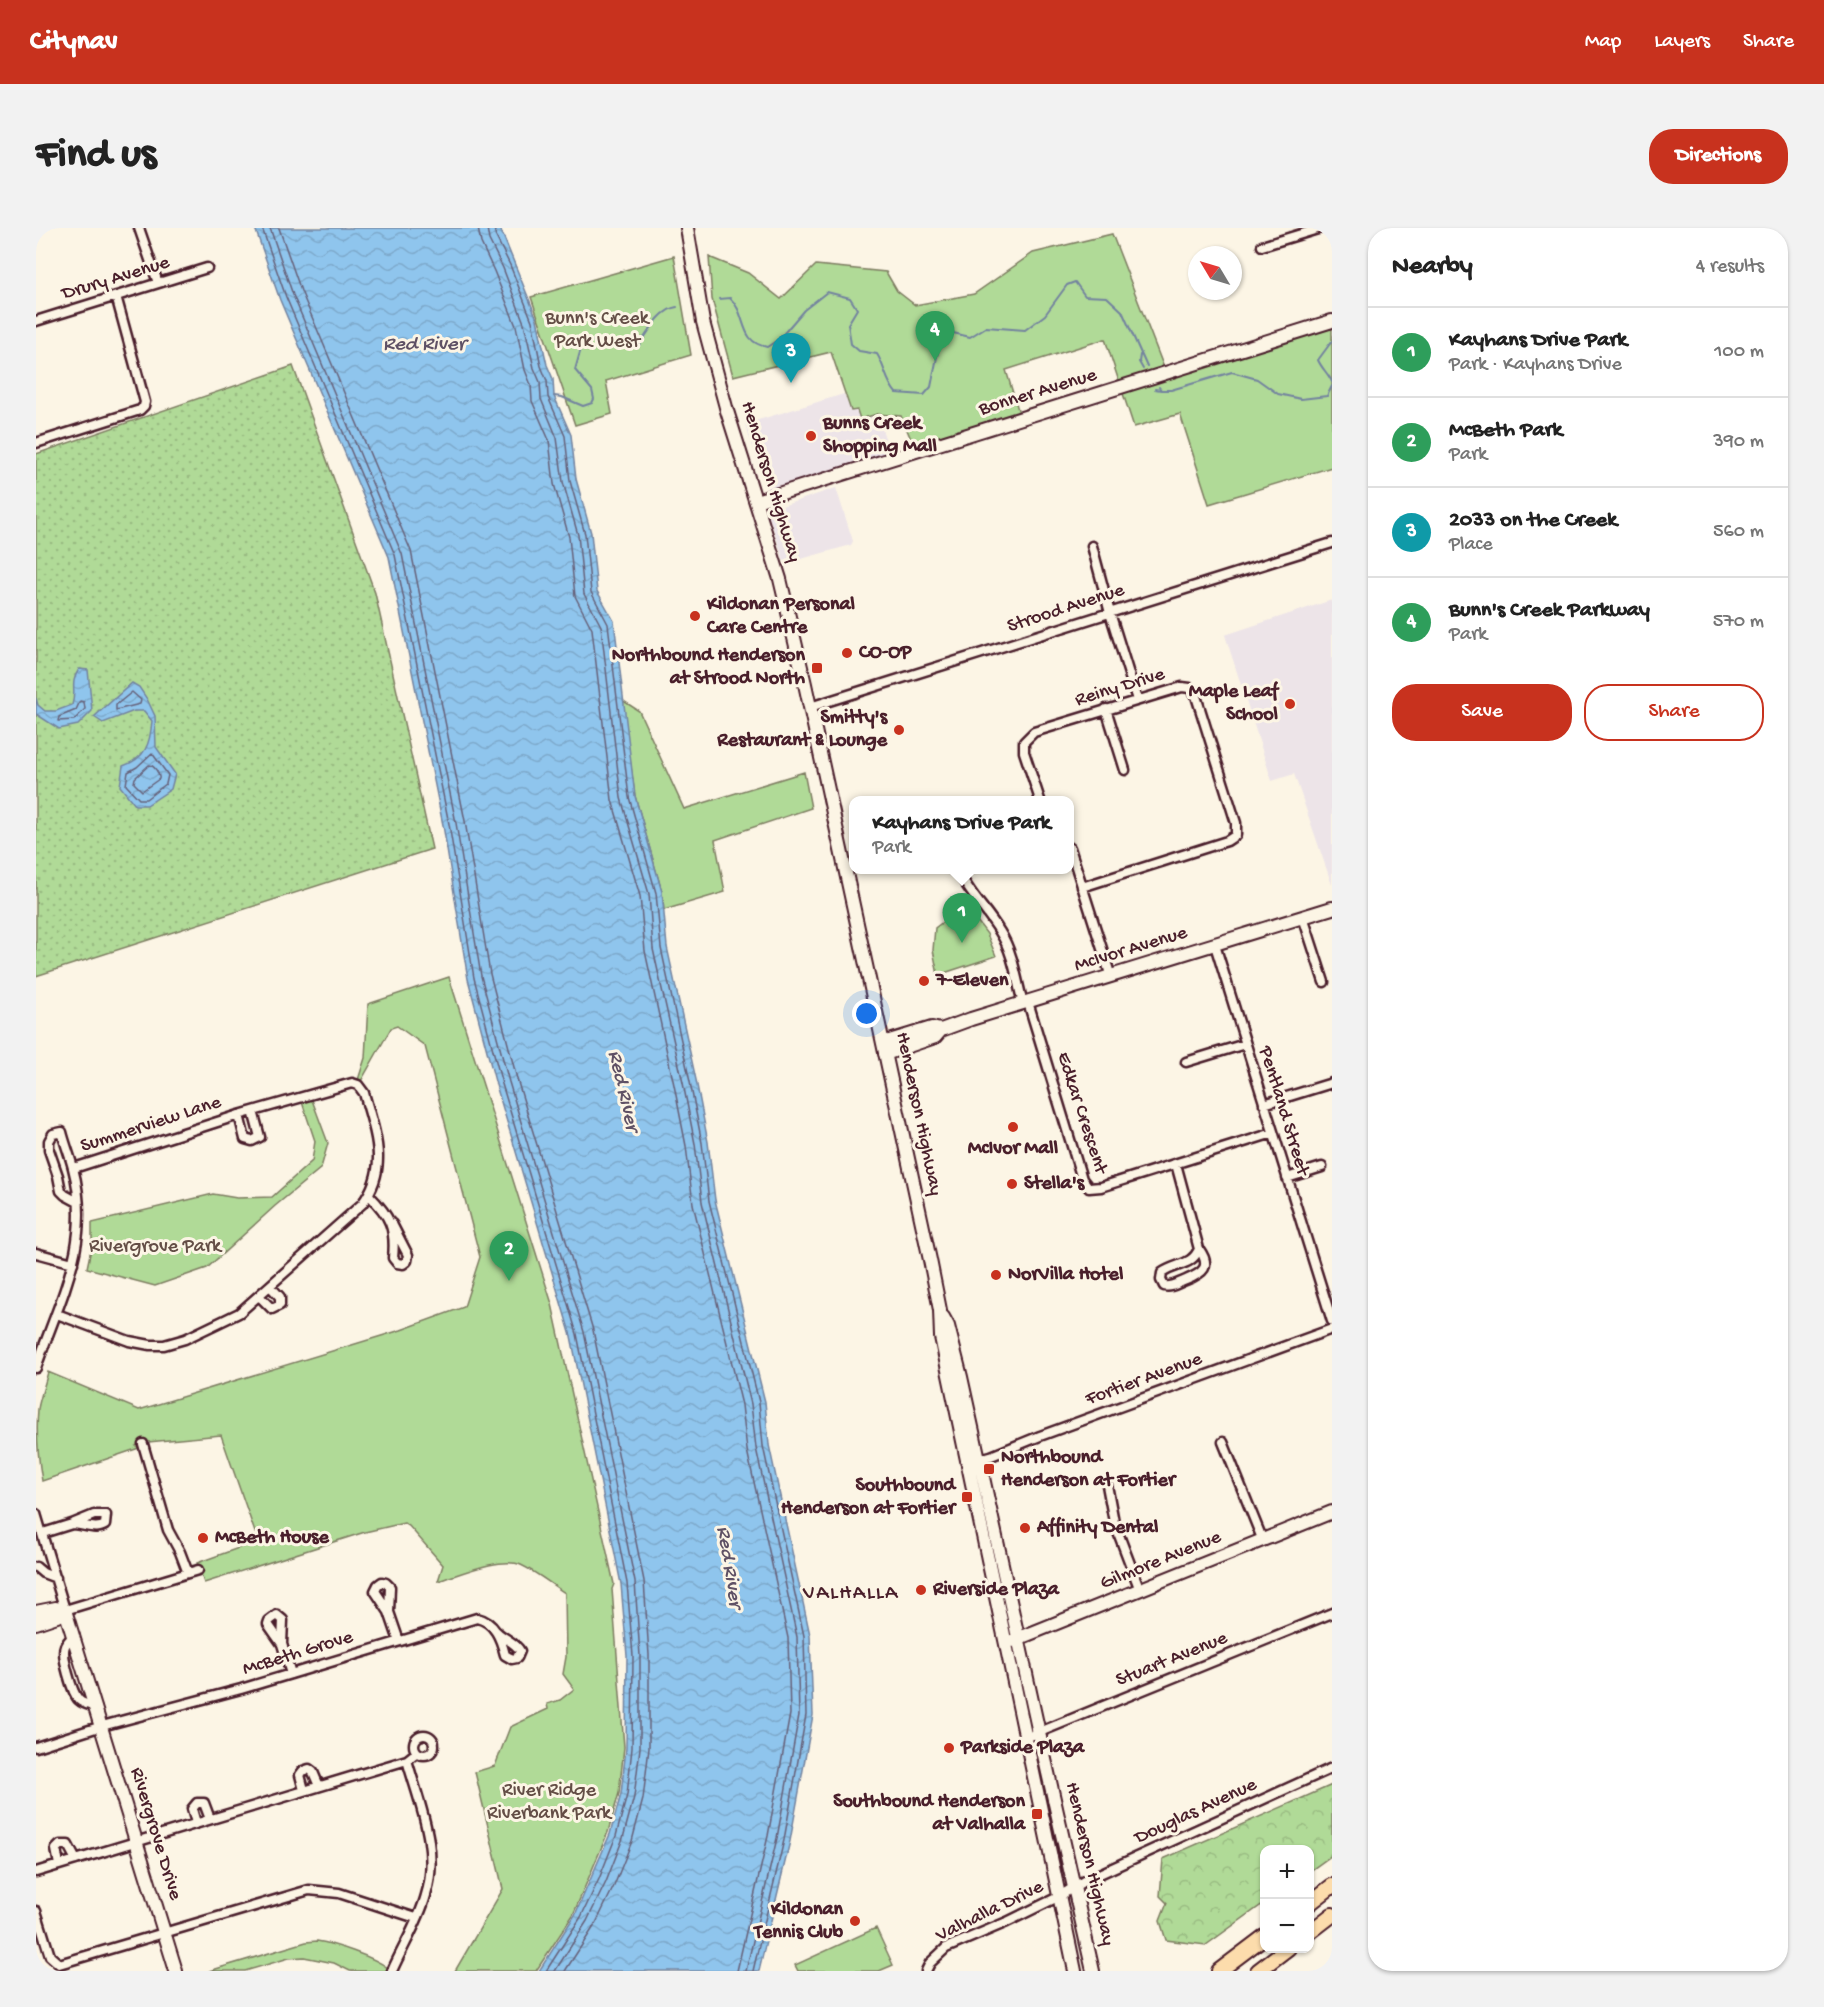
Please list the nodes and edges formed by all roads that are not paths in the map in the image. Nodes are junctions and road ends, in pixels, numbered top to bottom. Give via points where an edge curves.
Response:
1 (139, 228) edge
2 (687, 228) edge
3 (1321, 228) edge
4 (1262, 246) dead end
5 (207, 268) dead end
6 (194, 272) junction
7 (158, 283) junction
8 (197, 283) dead end
9 (116, 296) junction
10 (36, 321) edge
11 (1332, 321) edge
12 (36, 443) edge
13 (756, 501) junction
14 (1332, 543) edge
15 (1092, 546) dead end
16 (1110, 613) junction
17 (1137, 700) junction
18 (810, 707) junction
19 (1106, 709) junction
20 (1125, 770) dead end
21 (1038, 796) edge
22 (1074, 861) edge
23 (959, 874) edge
24 (1082, 886) junction
25 (1332, 908) edge
26 (1303, 917) junction
27 (1215, 945) junction
28 (1111, 977) junction
29 (1323, 982) dead end
30 (1026, 1003) junction
31 (1245, 1044) junction
32 (884, 1048) junction
33 (1186, 1062) dead end
34 (1332, 1083) edge
35 (1264, 1104) junction
36 (254, 1111) junction
37 (238, 1115) junction
38 (1273, 1133) junction
39 (1176, 1164) junction
40 (1322, 1167) dead end
41 (74, 1168) junction
42 (1287, 1178) junction
43 (369, 1195) junction
44 (78, 1202) junction
45 (392, 1224) dead end
46 (1199, 1249) junction
47 (36, 1253) edge
48 (74, 1263) junction
49 (270, 1286) junction
50 (259, 1296) junction
51 (940, 1310) junction
52 (57, 1314) junction
53 (1332, 1321) edge
54 (1332, 1329) edge
55 (38, 1354) edge
56 (36, 1368) edge
57 (1223, 1442) dead end
58 (143, 1444) dead end
59 (980, 1459) junction
60 (967, 1462) junction
61 (1107, 1485) dead end
62 (1332, 1512) edge
63 (36, 1514) edge
64 (72, 1524) dead end
65 (43, 1533) junction
66 (1263, 1541) junction
67 (36, 1567) edge
68 (198, 1570) dead end
69 (188, 1573) junction
70 (56, 1578) junction
71 (1140, 1590) junction
72 (65, 1610) junction
73 (36, 1612) edge
74 (390, 1612) dead end
75 (1332, 1613) edge
76 (36, 1623) edge
77 (497, 1632) dead end
78 (1018, 1639) junction
79 (399, 1641) junction
80 (282, 1644) dead end
81 (1005, 1644) junction
82 (291, 1674) junction
83 (102, 1726) junction
84 (1039, 1733) junction
85 (1025, 1738) junction
86 (36, 1747) edge
87 (417, 1752) dead end
88 (407, 1760) junction
89 (1332, 1768) edge
90 (318, 1786) junction
91 (304, 1791) junction
92 (210, 1819) junction
93 (196, 1823) junction
94 (138, 1842) junction
95 (76, 1860) junction
96 (59, 1865) junction
97 (36, 1872) edge
98 (1332, 1886) edge
99 (1074, 1887) junction
100 (1058, 1897) junction
101 (1314, 1900) edge
102 (36, 1911) edge
103 (1332, 1915) edge
104 (416, 1918) junction
105 (1314, 1929) edge
106 (165, 1934) junction
107 (1260, 1940) edge
108 (1281, 1953) edge
109 (176, 1971) edge
110 (392, 1971) edge
111 (926, 1971) edge
112 (1075, 1971) edge
113 (1093, 1971) edge
114 (1220, 1971) edge
115 (1258, 1971) edge

1 - 7 street
2 - 13 main road, Henderson Highway via 703,322
3 - 4 street
5 - 6 street, Drury Avenue
6 - 7 street, Drury Avenue
6 - 8 street
7 - 9 street, Drury Avenue
9 - 10 street, Drury Avenue
9 - 12 street via 144,406
11 - 13 main road, Bonner Avenue
13 - 18 main road, Henderson Highway via 780,579
14 - 16 street, Strood Avenue
15 - 16 street
16 - 17 street
16 - 18 street, Strood Avenue
17 - 19 street, Reiny Drive
17 - 24 street, Reiny Drive via 1182,687 1190,688 1196,696 1236,823 1236,835
18 - 32 main road, Henderson Highway
19 - 20 street
19 - 21 street, Reiny Drive via 1034,732 1024,741
22 - 24 street
23 - 30 street via 1001,933
24 - 28 street
25 - 26 main road, McIvor Avenue
26 - 27 main road, McIvor Avenue
26 - 29 street
27 - 28 main road, McIvor Avenue
27 - 31 street, Pentland Street
28 - 30 main road, McIvor Avenue
30 - 32 main road, McIvor Avenue via 941,1030 932,1028
30 - 39 street, Edkar Crescent via 1084,1183 1089,1188 1101,1187
31 - 33 street
31 - 35 street, Pentland Street
32 - 51 main road, Henderson Highway
34 - 35 street
35 - 38 street, Pentland Street
36 - 37 street, Summerview Lane
36 - 37 street, Summerview Lane via 260,1137 252,1141 245,1139
36 - 43 street, Summerview Lane via 347,1083 358,1085 364,1093 379,1152 376,1180
37 - 41 street, Summerview Lane
38 - 39 street, Edkar Crescent
38 - 42 street, Pentland Street
39 - 46 street
40 - 42 street
41 - 44 street
41 - 44 street via 62,1132 53,1134 48,1141 49,1150 61,1191
42 - 53 street, Pentland Street
43 - 45 street
43 - 49 street, Summerview Lane
44 - 48 street
46 - 46 street via 1206,1265 1200,1274 1164,1286 1162,1273 1190,1262
47 - 48 street
48 - 52 street
49 - 50 street, Summerview Lane
49 - 50 street via 281,1301 277,1308 272,1310
50 - 52 street, Summerview Lane via 231,1319 164,1345 129,1341
51 - 59 main road, Henderson Highway via 948,1326
51 - 60 main road, Henderson Highway via 941,1337
52 - 55 street
54 - 59 street, Fortier Avenue
55 - 56 street
57 - 66 street
58 - 69 street via 168,1530
59 - 60 street, Fortier Avenue
59 - 78 main road, Henderson Highway
60 - 81 main road, Henderson Highway
61 - 71 street via 1114,1522
62 - 66 main road, Gilmore Avenue
63 - 65 street, Rivergrove Drive
64 - 65 street
65 - 70 street, Rivergrove Drive
66 - 71 main road, Gilmore Avenue
67 - 70 street
68 - 69 street
69 - 72 street
70 - 72 street, Rivergrove Drive
71 - 78 main road, Gilmore Avenue
72 - 73 main road
72 - 76 main road
72 - 83 main road, Rivergrove Drive
74 - 79 street
75 - 84 street, Stuart Avenue
77 - 79 street, McBeth Grove via 477,1618
78 - 81 main road, Gilmore Avenue
78 - 84 main road, Henderson Highway
79 - 82 street, McBeth Grove
80 - 82 street
81 - 85 main road, Henderson Highway
82 - 83 street, McBeth Grove
83 - 86 street, McBeth Grove
83 - 94 main road, Rivergrove Drive
84 - 85 street, Stuart Avenue
84 - 99 main road, Henderson Highway
85 - 100 main road, Henderson Highway
87 - 88 street
88 - 90 street
88 - 104 street via 427,1830 432,1866 427,1893
89 - 99 street, Douglas Avenue
90 - 91 street
90 - 91 street via 314,1772 303,1771 300,1775
91 - 92 street
92 - 93 street
92 - 93 street via 204,1803 197,1803 192,1809
93 - 94 street
94 - 95 street
94 - 106 main road, Rivergrove Drive
95 - 96 street
95 - 96 street via 69,1845 60,1845 56,1849
96 - 97 street
98 - 101 main road
99 - 100 street, Valhalla Drive
99 - 113 main road, Henderson Highway
100 - 111 street, Valhalla Drive via 946,1948
100 - 112 main road, Henderson Highway
102 - 106 street via 50,1956 59,1964
103 - 105 main road
104 - 106 street via 339,1893 309,1890
104 - 110 street
106 - 109 main road, Rivergrove Drive
107 - 114 main road
108 - 115 main road

